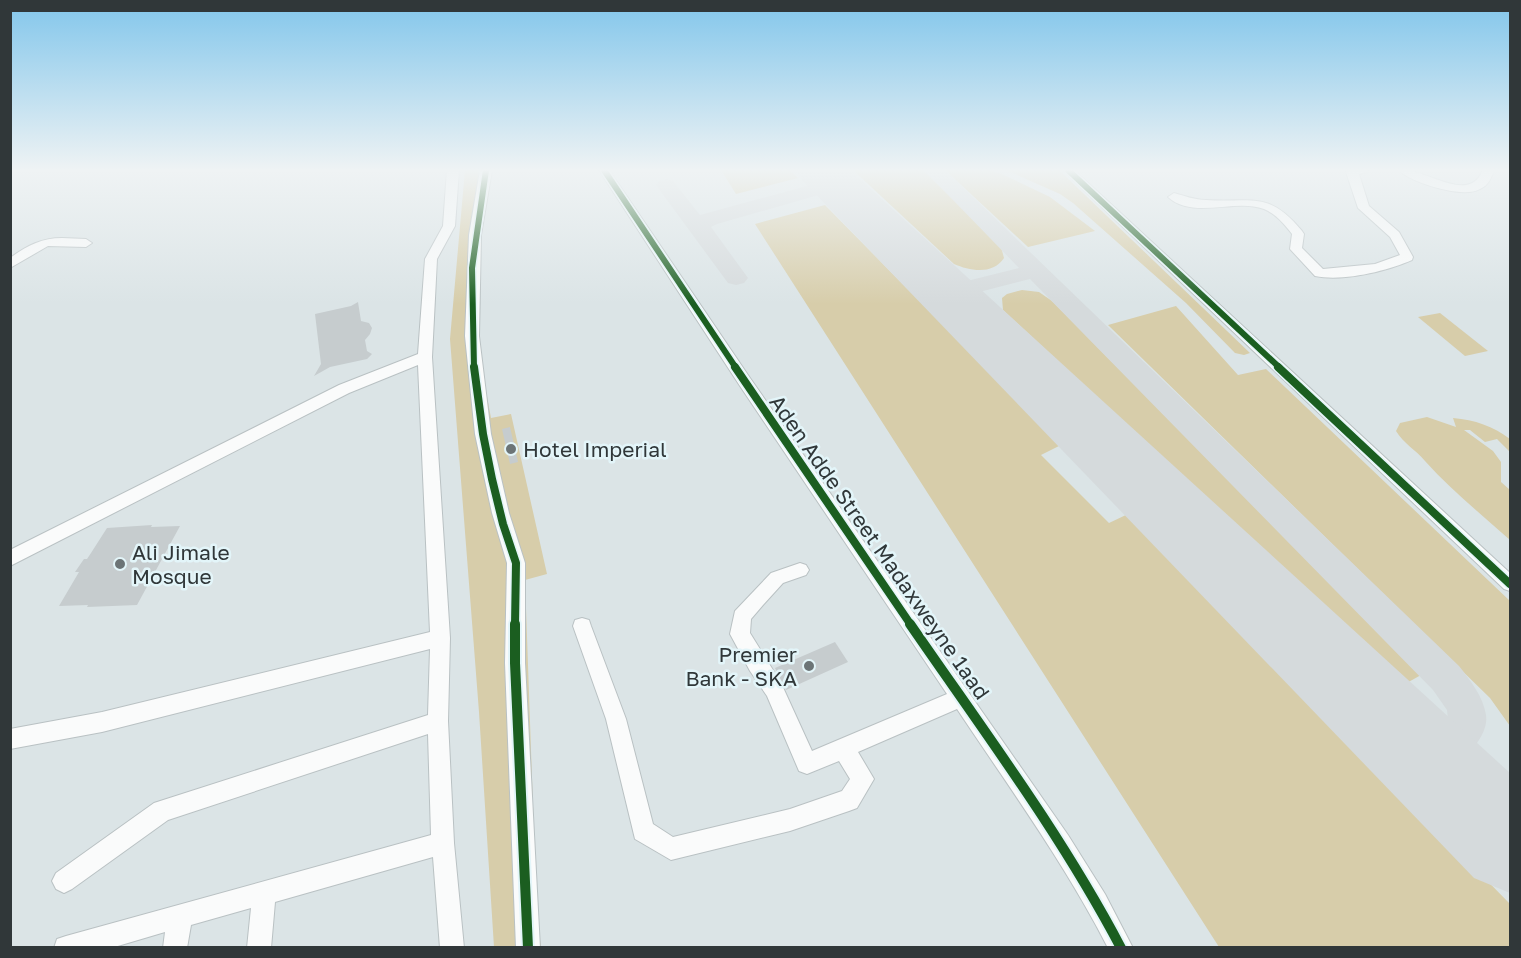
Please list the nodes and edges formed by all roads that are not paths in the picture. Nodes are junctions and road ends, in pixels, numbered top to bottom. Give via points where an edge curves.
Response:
1 (450, 215) edge
2 (478, 215) edge
3 (634, 215) edge
4 (1116, 215) edge
5 (1281, 215) edge
6 (1372, 215) edge
7 (87, 243) dead end
8 (10, 264) edge
9 (424, 357) junction
10 (10, 559) edge
11 (800, 570) dead end
12 (1510, 584) edge
13 (582, 626) dead end
14 (440, 638) junction
15 (962, 697) junction
16 (438, 721) junction
17 (10, 739) edge
18 (843, 748) junction
19 (443, 843) junction
20 (64, 881) dead end
21 (264, 893) junction
22 (180, 916) junction
23 (66, 948) edge
24 (175, 948) edge
25 (259, 948) edge
26 (452, 948) edge
27 (528, 948) edge
28 (1121, 948) edge

1 - 9 street via 449,226 431,259
2 - 27 street via 472,355 483,433 516,563 515,663
3 - 15 street, Aden Adde Street Madaxweyne 1aad
4 - 12 street
5 - 6 street via 1298,234 1296,249 1320,273 1354,272 1392,265 1407,257 1403,242
7 - 8 street via 49,240
9 - 10 street via 344,389
9 - 14 street
11 - 18 street via 777,578 756,599 742,617 740,634 774,690 807,764
13 - 18 street via 616,719 643,831 671,849 849,800 863,779
14 - 16 street
14 - 17 street via 102,722
15 - 18 street
15 - 28 street, Aden Adde Street Madaxweyne 1aad via 1060,843
16 - 19 street
16 - 20 street via 162,811
19 - 21 street
19 - 26 street
21 - 22 street
21 - 25 street
22 - 23 street
22 - 24 street

